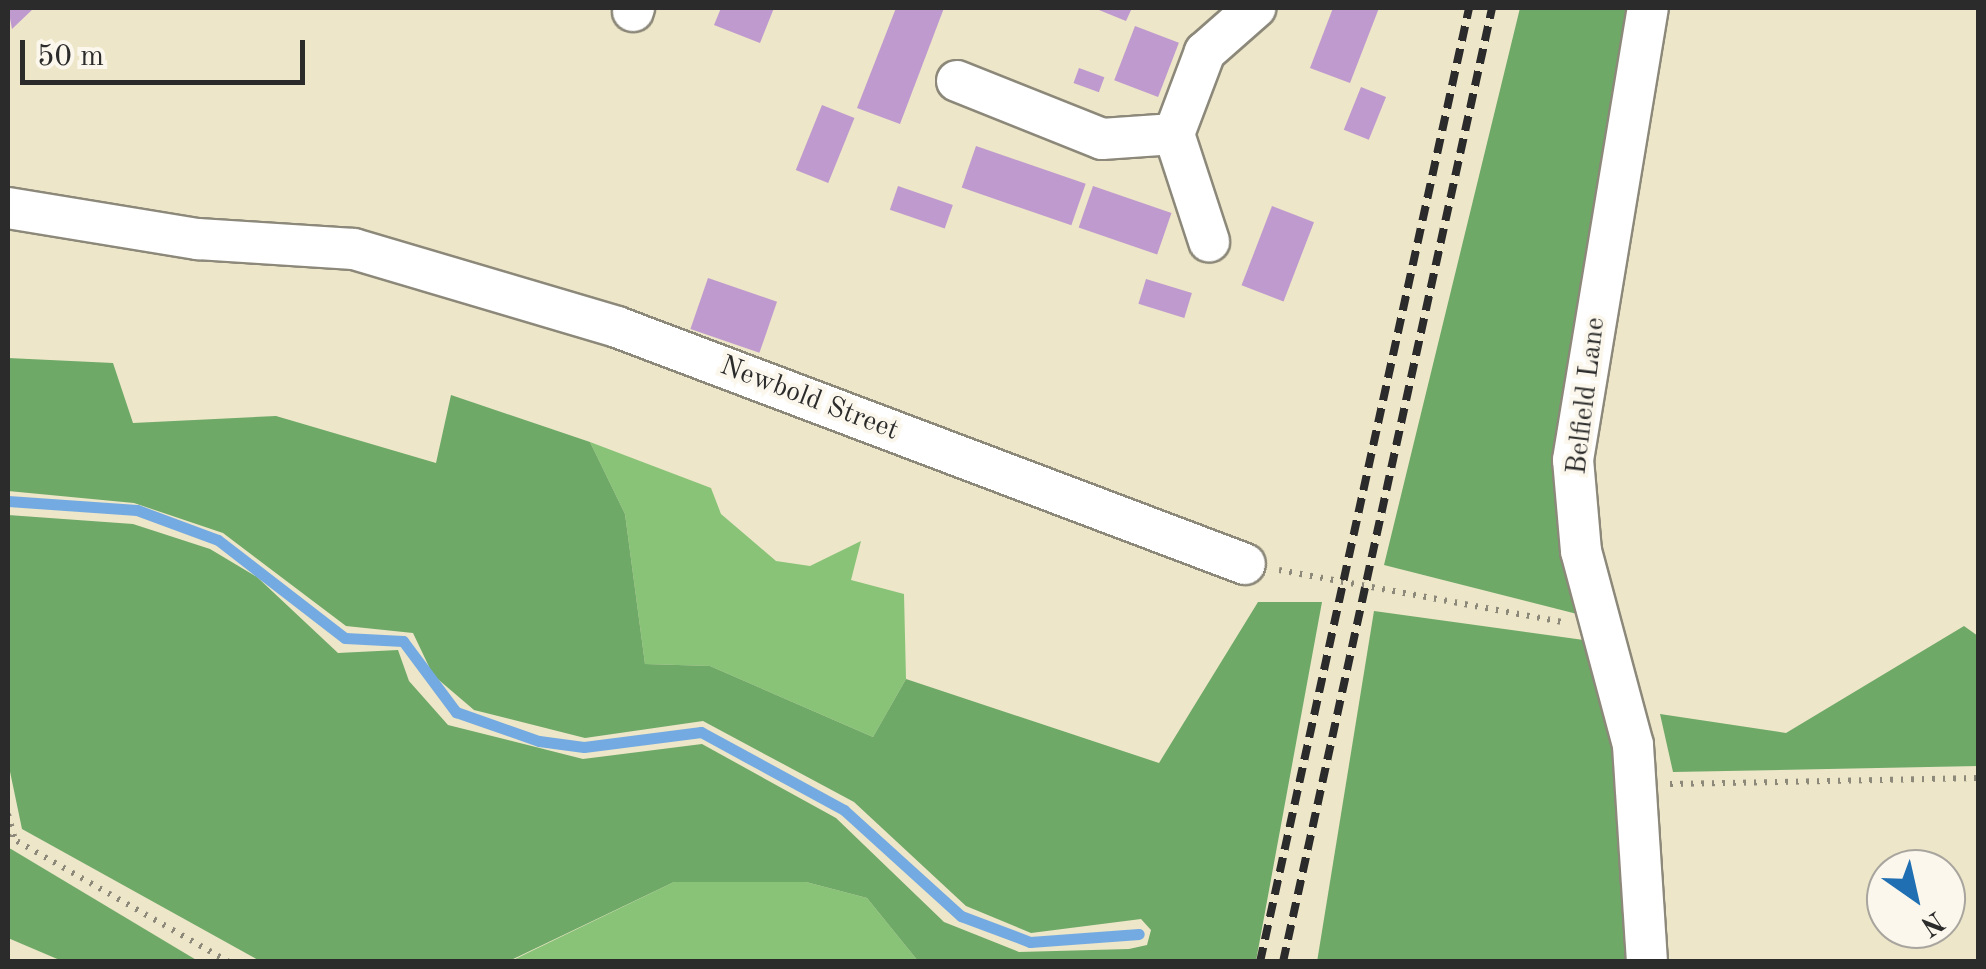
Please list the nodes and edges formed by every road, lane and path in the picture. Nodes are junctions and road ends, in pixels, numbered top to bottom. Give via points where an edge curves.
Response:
1 (1255, 8) edge
2 (1648, 8) edge
3 (957, 82) dead end
4 (1174, 134) junction
5 (8, 208) edge
6 (1209, 241) dead end
7 (1245, 564) joint
8 (1602, 630) junction
9 (1978, 778) edge
10 (1634, 782) junction
11 (8, 814) edge
12 (11, 837) edge
13 (228, 962) edge
14 (1647, 962) edge

1 - 4 street via 1205,52
2 - 8 street, Belfield Lane via 1573,460 1581,551
3 - 4 street via 1102,138
4 - 6 street
5 - 7 street, Newbold Street via 198,239 354,248 617,327
7 - 8 path
8 - 10 street, Belfield Lane
9 - 10 path
10 - 14 street, Belfield Lane
11 - 12 path
12 - 13 path

